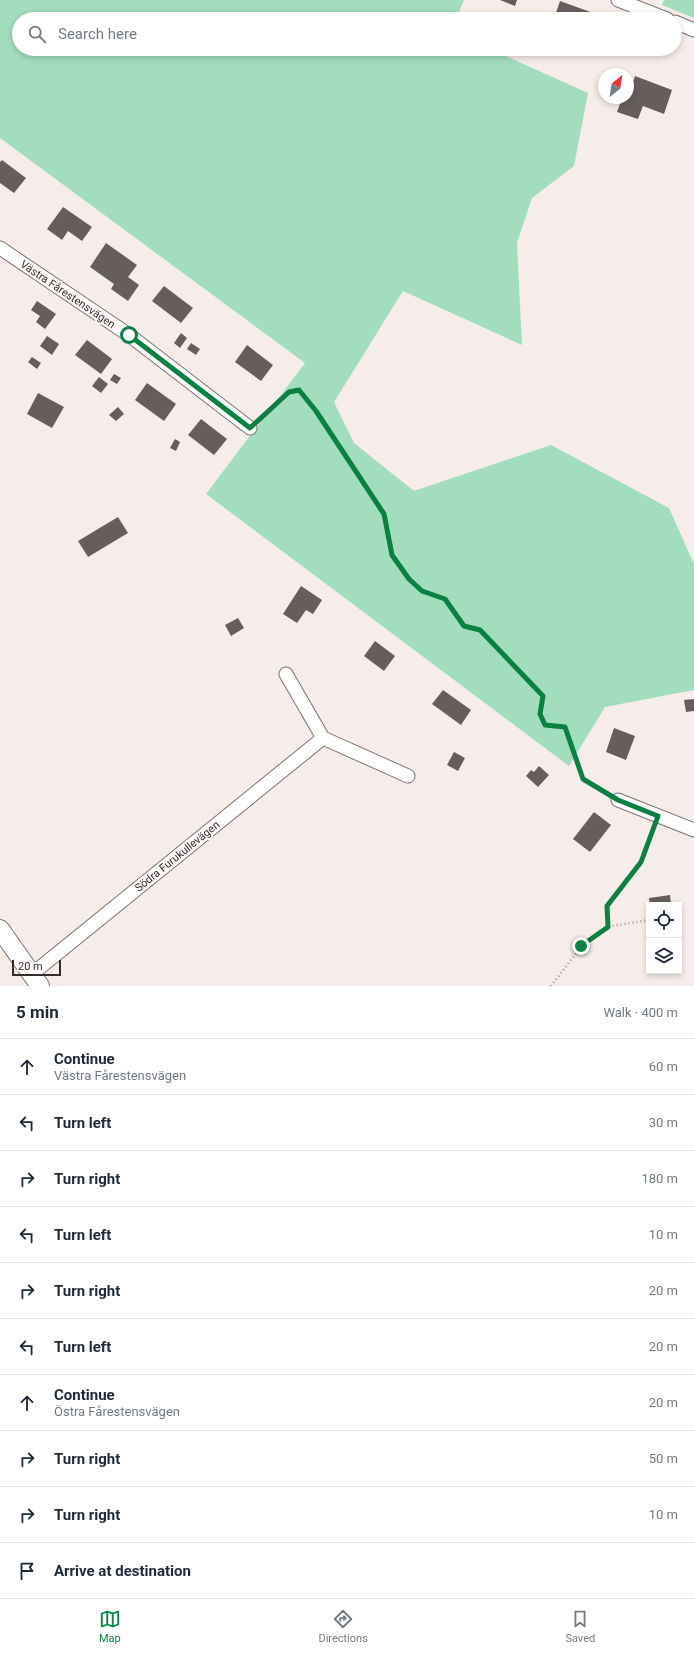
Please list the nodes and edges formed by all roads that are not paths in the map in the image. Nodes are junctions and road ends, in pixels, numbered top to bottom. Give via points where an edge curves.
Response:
1 (618, 0) edge
2 (649, 12) edge
3 (682, 25) edge
4 (694, 30) edge
5 (0, 248) edge
6 (250, 428) road end
7 (286, 674) dead end
8 (323, 738) junction
9 (408, 776) dead end
10 (618, 800) road end
11 (694, 830) edge
12 (0, 930) edge
13 (36, 980) edge

1 - 2 street
3 - 4 street
5 - 6 street, Västra Fårestensvägen via 129,335
7 - 8 street
8 - 9 street
8 - 13 street, Södra Furukullevägen
10 - 11 street
12 - 13 street

